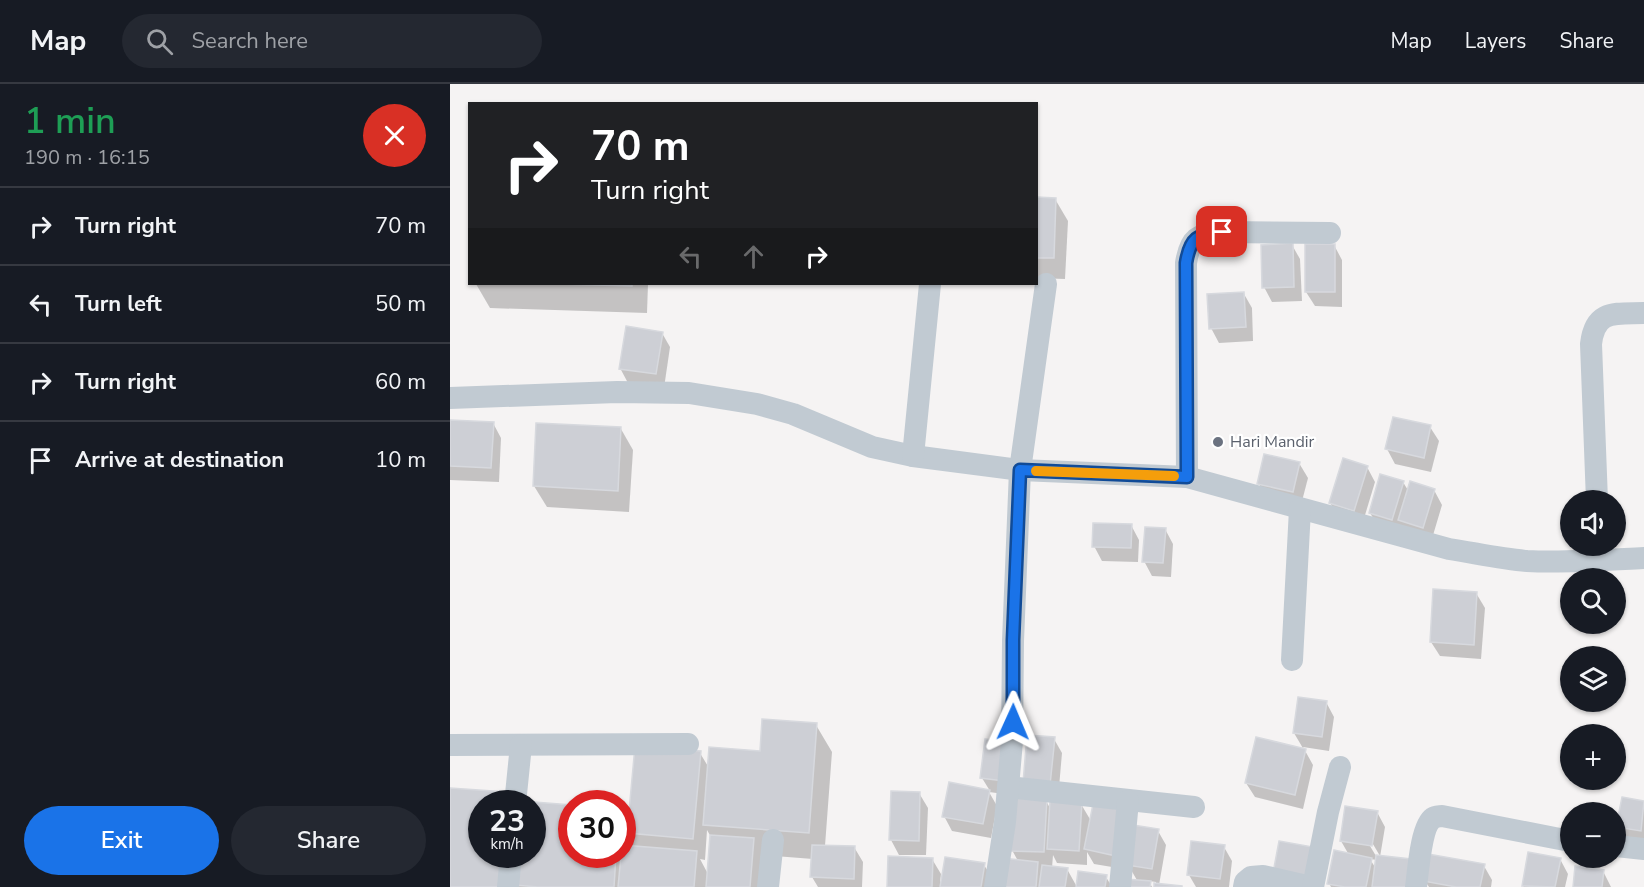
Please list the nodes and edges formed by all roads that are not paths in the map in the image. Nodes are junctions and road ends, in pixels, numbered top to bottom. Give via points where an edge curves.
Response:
1 (1330, 233) dead end
2 (1046, 284) dead end
3 (930, 285) edge
4 (1644, 313) edge
5 (450, 398) edge
6 (913, 456) junction
7 (1020, 470) junction
8 (1187, 477) junction
9 (1597, 490) edge
10 (1300, 509) junction
11 (1586, 556) edge
12 (1626, 556) edge
13 (1644, 558) edge
14 (1292, 660) dead end
15 (688, 744) dead end
16 (450, 745) edge
17 (521, 745) junction
18 (1340, 767) dead end
19 (1008, 787) junction
20 (516, 790) edge
21 (1128, 801) junction
22 (1194, 807) dead end
23 (1560, 839) edge
24 (773, 840) dead end
25 (1626, 847) edge
26 (1644, 849) edge
27 (510, 868) edge
28 (508, 887) edge
29 (768, 887) edge
30 (995, 887) edge
31 (1120, 887) edge
32 (1244, 887) edge
33 (1312, 887) edge
34 (1416, 887) edge

1 - 8 street via 1222,232 1206,233 1193,240 1186,263
2 - 7 street
3 - 6 street
4 - 9 street via 1614,314 1593,329
5 - 6 street via 636,391 688,393 793,414 872,447
6 - 7 street
7 - 8 street
7 - 19 street
8 - 10 street
10 - 11 street via 1449,549 1562,562
10 - 14 street
12 - 13 street
15 - 17 street
16 - 17 street
17 - 20 street
18 - 33 street
19 - 21 street
19 - 30 street
21 - 22 street
21 - 31 street
23 - 34 street via 1433,817 1424,835
24 - 29 street
25 - 26 street
27 - 28 street
32 - 33 street via 1251,877 1263,876

